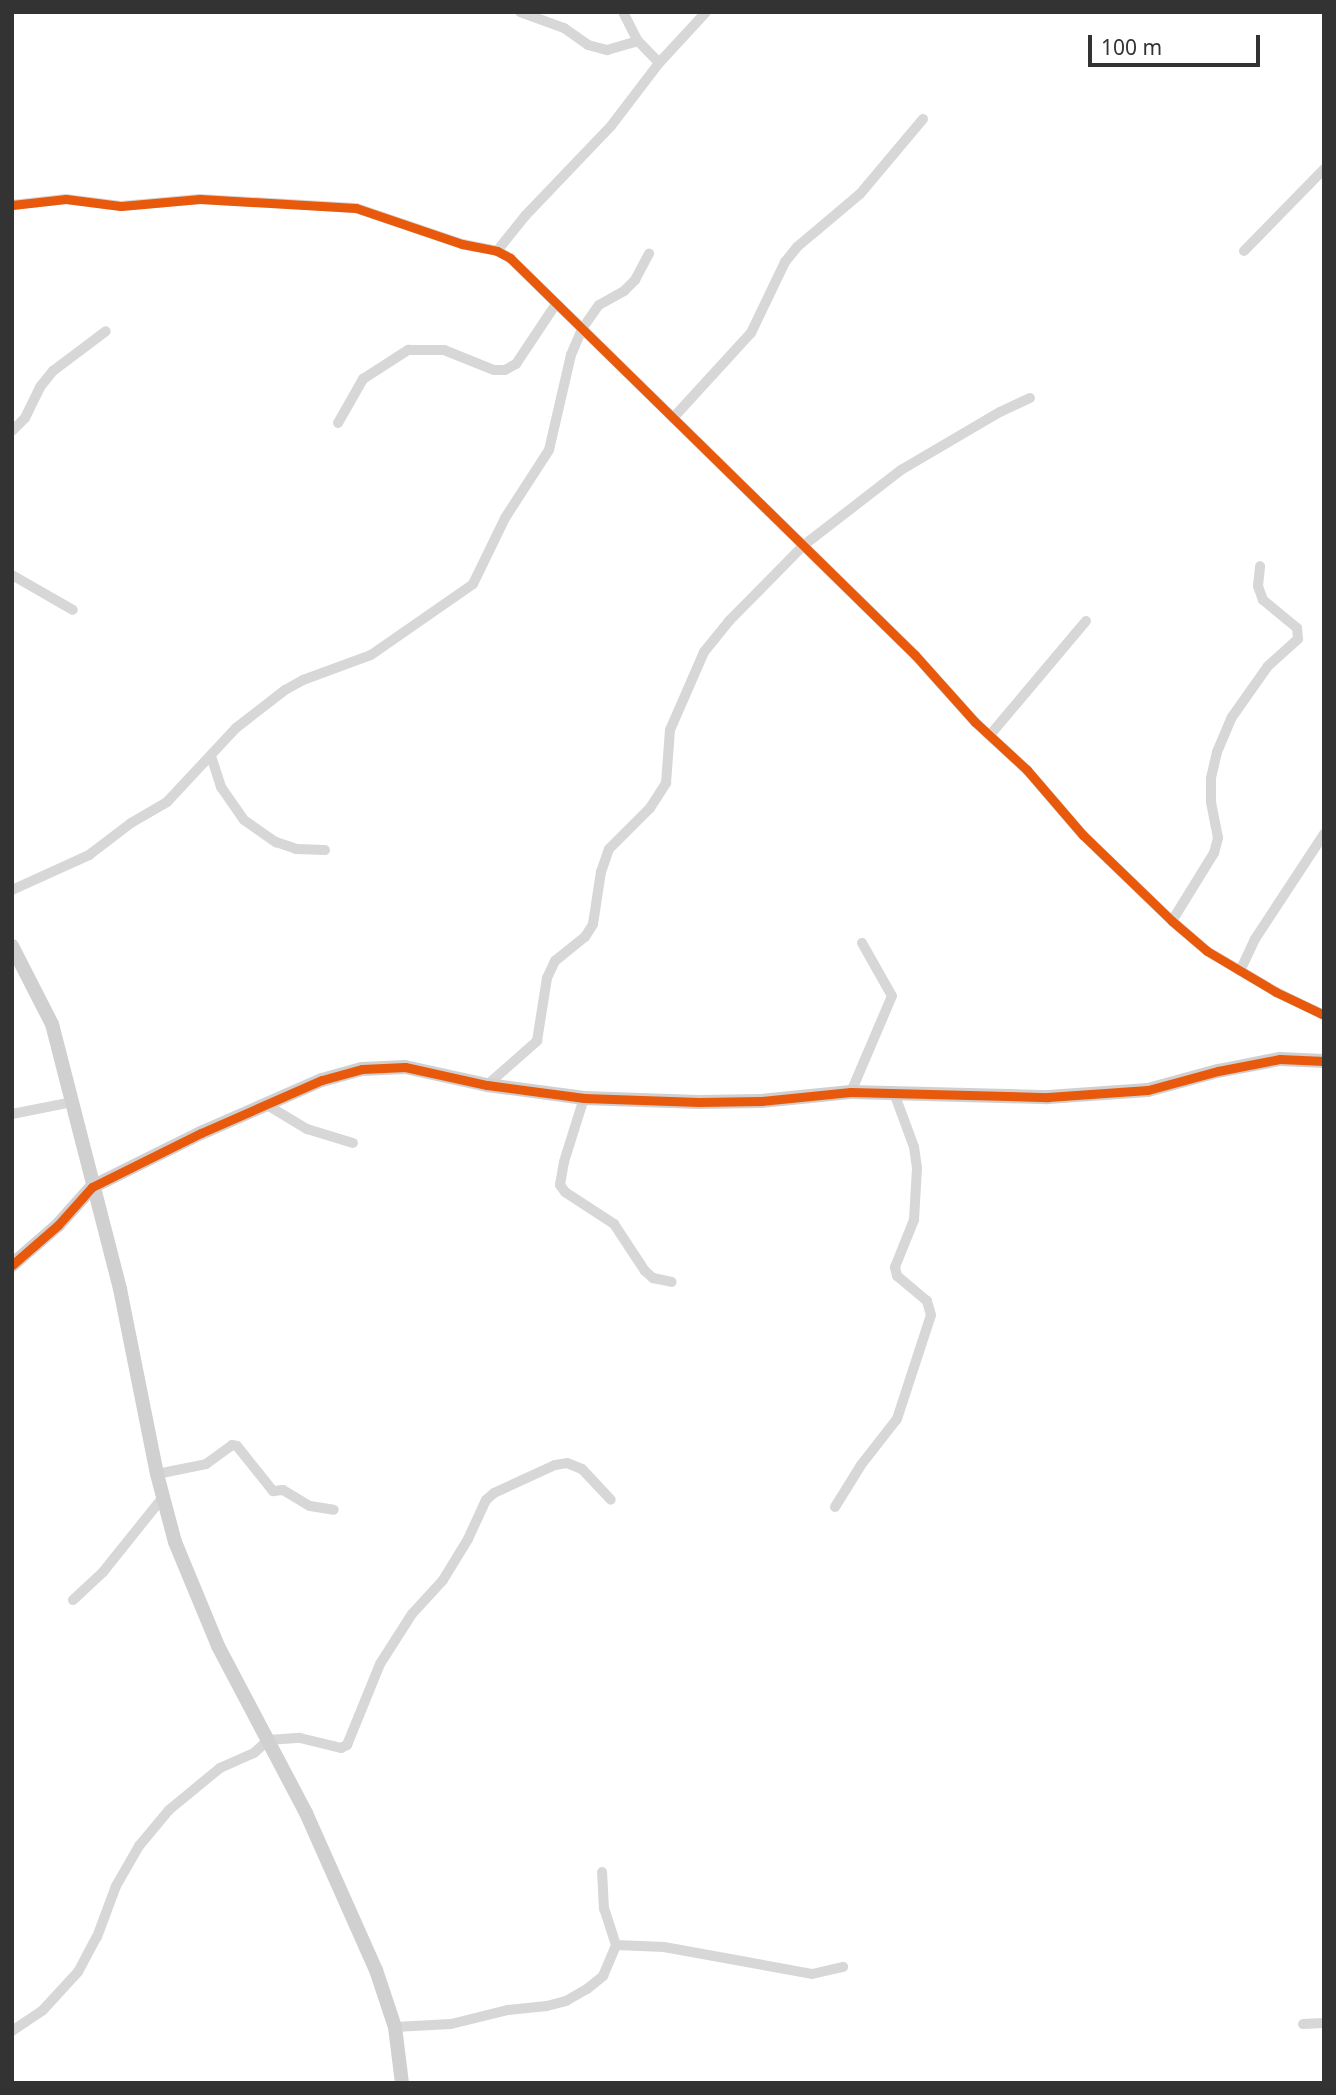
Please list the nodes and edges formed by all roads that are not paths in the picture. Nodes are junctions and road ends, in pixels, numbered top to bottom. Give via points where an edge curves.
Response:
1 (520, 12) edge
2 (623, 12) edge
3 (706, 12) edge
4 (638, 41) junction
5 (659, 63) junction
6 (923, 119) dead end
7 (1324, 169) edge
8 (12, 205) edge
9 (497, 251) junction
10 (1244, 251) dead end
11 (649, 254) dead end
12 (556, 304) junction
13 (582, 329) junction
14 (106, 331) dead end
15 (1030, 398) dead end
16 (673, 418) junction
17 (338, 424) dead end
18 (12, 431) edge
19 (804, 545) junction
20 (1260, 566) dead end
21 (12, 575) edge
22 (73, 610) dead end
23 (1086, 621) dead end
24 (990, 735) junction
25 (211, 756) junction
26 (1324, 834) edge
27 (325, 850) dead end
28 (12, 890) edge
29 (1172, 921) junction
30 (863, 943) dead end
31 (12, 946) edge
32 (1240, 971) junction
33 (1324, 1015) edge
34 (1324, 1061) edge
35 (487, 1085) junction
36 (851, 1092) junction
37 (894, 1093) junction
38 (584, 1098) junction
39 (72, 1102) junction
40 (267, 1105) junction
41 (12, 1114) edge
42 (353, 1143) dead end
43 (92, 1187) junction
44 (12, 1265) edge
45 (672, 1282) dead end
46 (157, 1474) junction
47 (163, 1497) junction
48 (611, 1500) dead end
49 (835, 1507) dead end
50 (334, 1510) dead end
51 (73, 1600) dead end
52 (268, 1740) junction
53 (602, 1871) dead end
54 (616, 1945) junction
55 (843, 1967) dead end
56 (1324, 2023) edge
57 (1303, 2024) dead end
58 (395, 2027) junction
59 (12, 2031) edge
60 (402, 2083) edge

1 - 4 street via 607,50
2 - 4 street
3 - 5 street
4 - 5 street
5 - 9 street via 611,126
6 - 16 street via 860,194 797,247 779,273 751,333
7 - 10 street
8 - 9 street via 66,199 121,206 200,199 356,208 435,236
9 - 12 street
11 - 13 street via 635,280 599,305
12 - 13 street
12 - 17 street via 516,364 494,370 444,350 408,350 363,379
13 - 16 street
13 - 25 street via 571,355 549,450 505,518 473,584 371,655 285,691 236,728
14 - 18 street via 53,371
15 - 19 street via 901,470
16 - 19 street
19 - 24 street
19 - 35 street via 754,593 704,652 670,730 666,782 650,808 609,849 593,924 555,961 547,978 537,1041
20 - 29 street via 1258,586 1263,600 1297,628 1298,639 1268,666 1232,717 1211,778 1219,838
21 - 22 street
23 - 24 street
24 - 29 street
25 - 27 street via 221,787 244,820 276,842 296,849
25 - 28 street via 167,802 102,846
26 - 32 street via 1255,939
29 - 32 street
30 - 36 street via 892,996
31 - 39 street via 52,1024
32 - 33 street
34 - 37 street via 1255,1063 1148,1090 1048,1097
35 - 38 street
35 - 40 street via 405,1066 362,1069 322,1080
36 - 37 street
36 - 38 street via 761,1101
37 - 49 street via 917,1168 914,1220 895,1267 897,1276 923,1295 931,1315 897,1419
38 - 45 street via 560,1185 614,1224 653,1278
39 - 41 street
39 - 43 street
40 - 42 street via 307,1129
40 - 43 street
43 - 44 street
43 - 46 street via 120,1289
46 - 47 street
46 - 50 street via 206,1464 237,1446 273,1491 283,1490 310,1506
47 - 51 street via 103,1572
47 - 52 street via 175,1542 218,1646
48 - 52 street via 582,1469 566,1463 494,1493 480,1509 443,1580 412,1614 380,1664 346,1745 341,1748 300,1738
52 - 58 street via 362,1937
52 - 59 street via 263,1747 220,1768 169,1810 139,1846 116,1886 78,1972 43,2010
53 - 54 street via 604,1909
54 - 55 street via 664,1947 812,1974
54 - 58 street via 603,1976 566,2001 451,2024
56 - 57 street
58 - 60 street

